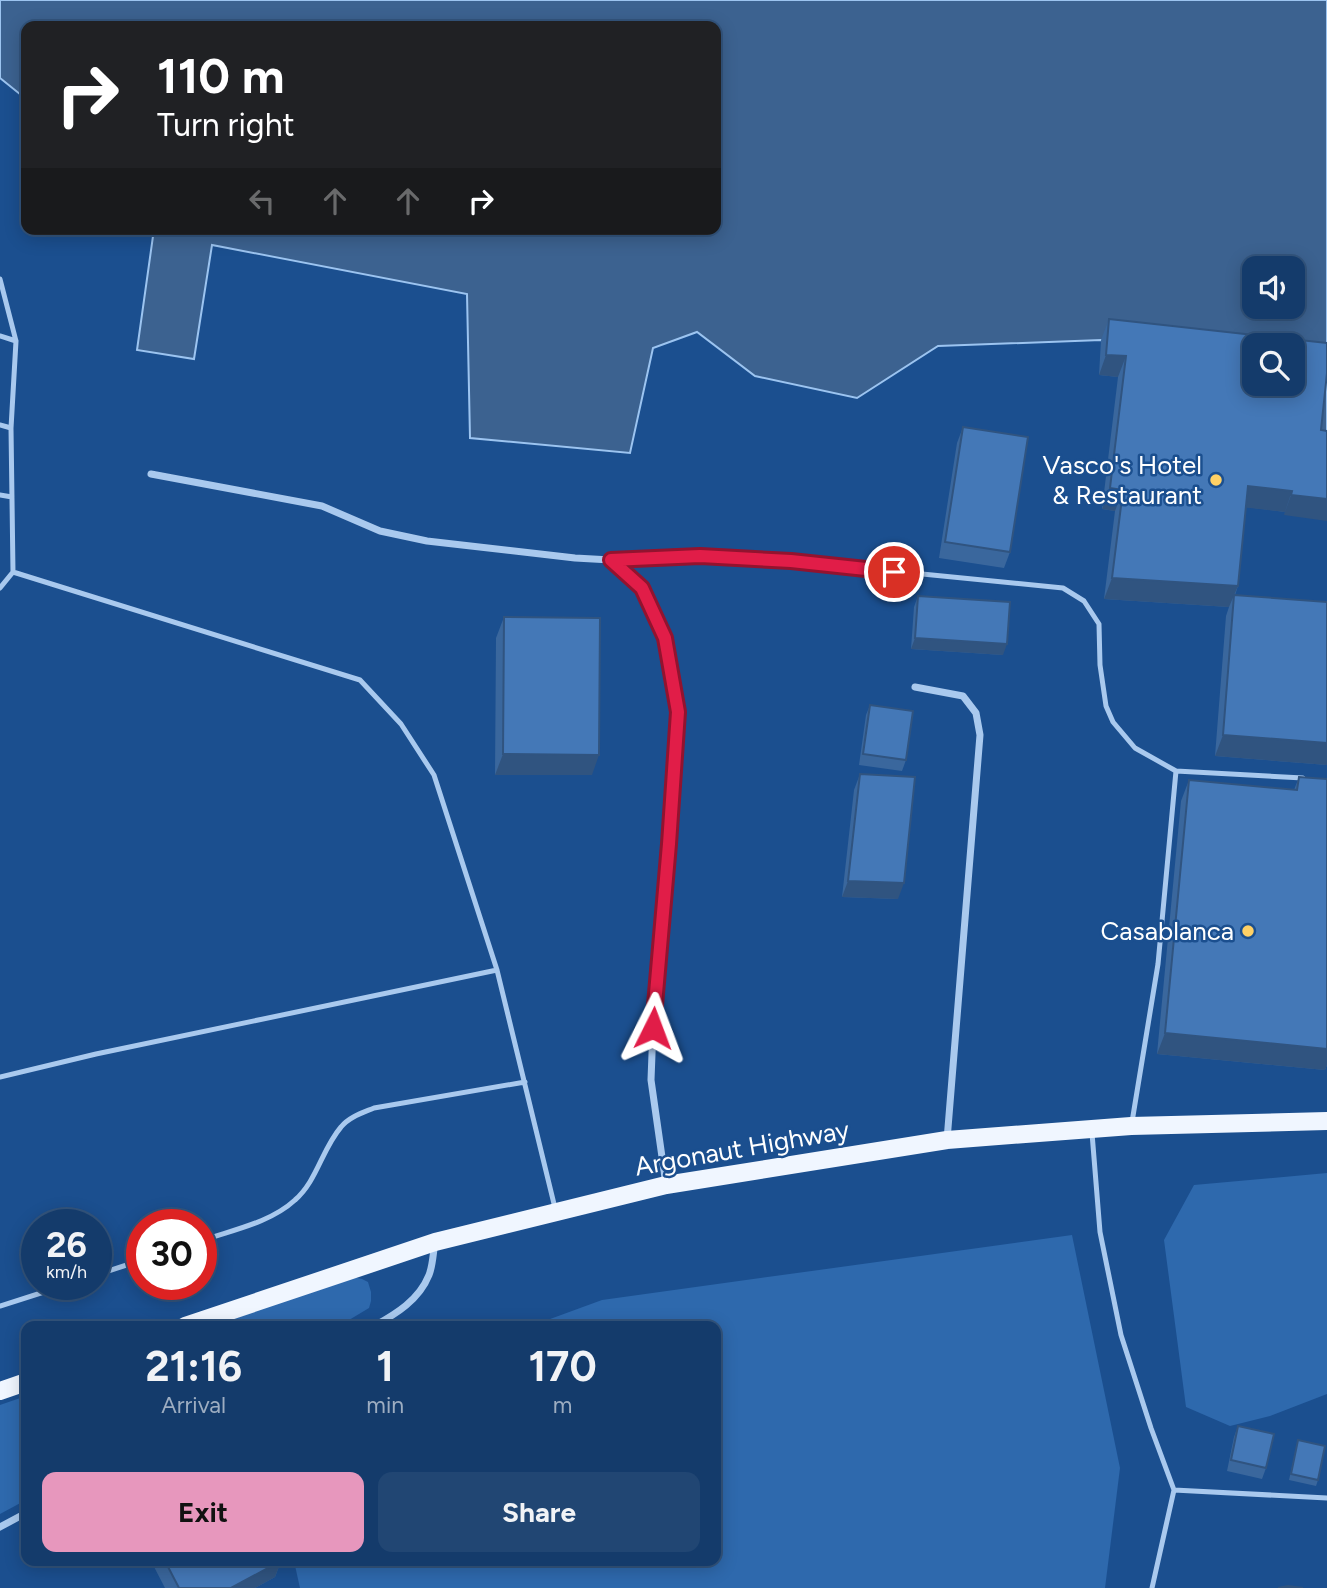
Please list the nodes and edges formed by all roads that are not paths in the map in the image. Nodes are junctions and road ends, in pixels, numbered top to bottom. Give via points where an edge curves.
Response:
1 (0, 279) edge
2 (0, 335) edge
3 (16, 341) junction
4 (0, 425) edge
5 (12, 428) junction
6 (151, 474) dead end
7 (0, 495) edge
8 (12, 498) junction
9 (611, 560) junction
10 (13, 572) junction
11 (0, 588) edge
12 (915, 687) dead end
13 (1176, 771) junction
14 (1313, 779) edge
15 (497, 970) junction
16 (0, 1077) edge
17 (525, 1082) junction
18 (1327, 1121) edge
19 (1131, 1126) junction
20 (1092, 1129) junction
21 (947, 1140) junction
22 (666, 1185) junction
23 (556, 1212) junction
24 (217, 1236) edge
25 (435, 1242) junction
26 (21, 1299) edge
27 (0, 1306) edge
28 (200, 1321) edge
29 (383, 1321) edge
30 (21, 1384) edge
31 (0, 1391) edge
32 (1174, 1490) junction
33 (1327, 1498) edge
34 (21, 1516) edge
35 (0, 1527) edge
36 (1152, 1588) edge

1 - 3 lane
2 - 3 lane
3 - 5 lane
4 - 5 lane
5 - 8 lane
6 - 9 street via 322,506 380,531 427,541
7 - 8 lane
8 - 10 lane
9 - 13 lane via 700,556 791,561 1063,588 1084,601 1099,624 1102,679 1113,722 1135,748
9 - 22 street via 642,588 665,638 678,712 651,1080
10 - 11 lane
10 - 15 lane via 360,680 401,724 434,775
12 - 21 street via 963,696 976,713 980,735
13 - 14 lane
13 - 19 lane via 1158,964
15 - 16 lane
15 - 17 lane
17 - 23 lane
17 - 24 lane via 374,1108 354,1116 342,1125 298,1198 280,1212
18 - 19 main road, Argonaut Highway
19 - 20 main road, Argonaut Highway
20 - 21 main road, Argonaut Highway
20 - 32 lane via 1100,1232 1121,1335
21 - 22 main road, Argonaut Highway
22 - 23 main road, Argonaut Highway
23 - 25 main road, Argonaut Highway
25 - 28 main road, Argonaut Highway
25 - 29 street via 430,1274 415,1298
26 - 27 lane
30 - 31 main road
32 - 33 lane
32 - 36 lane
34 - 35 street

